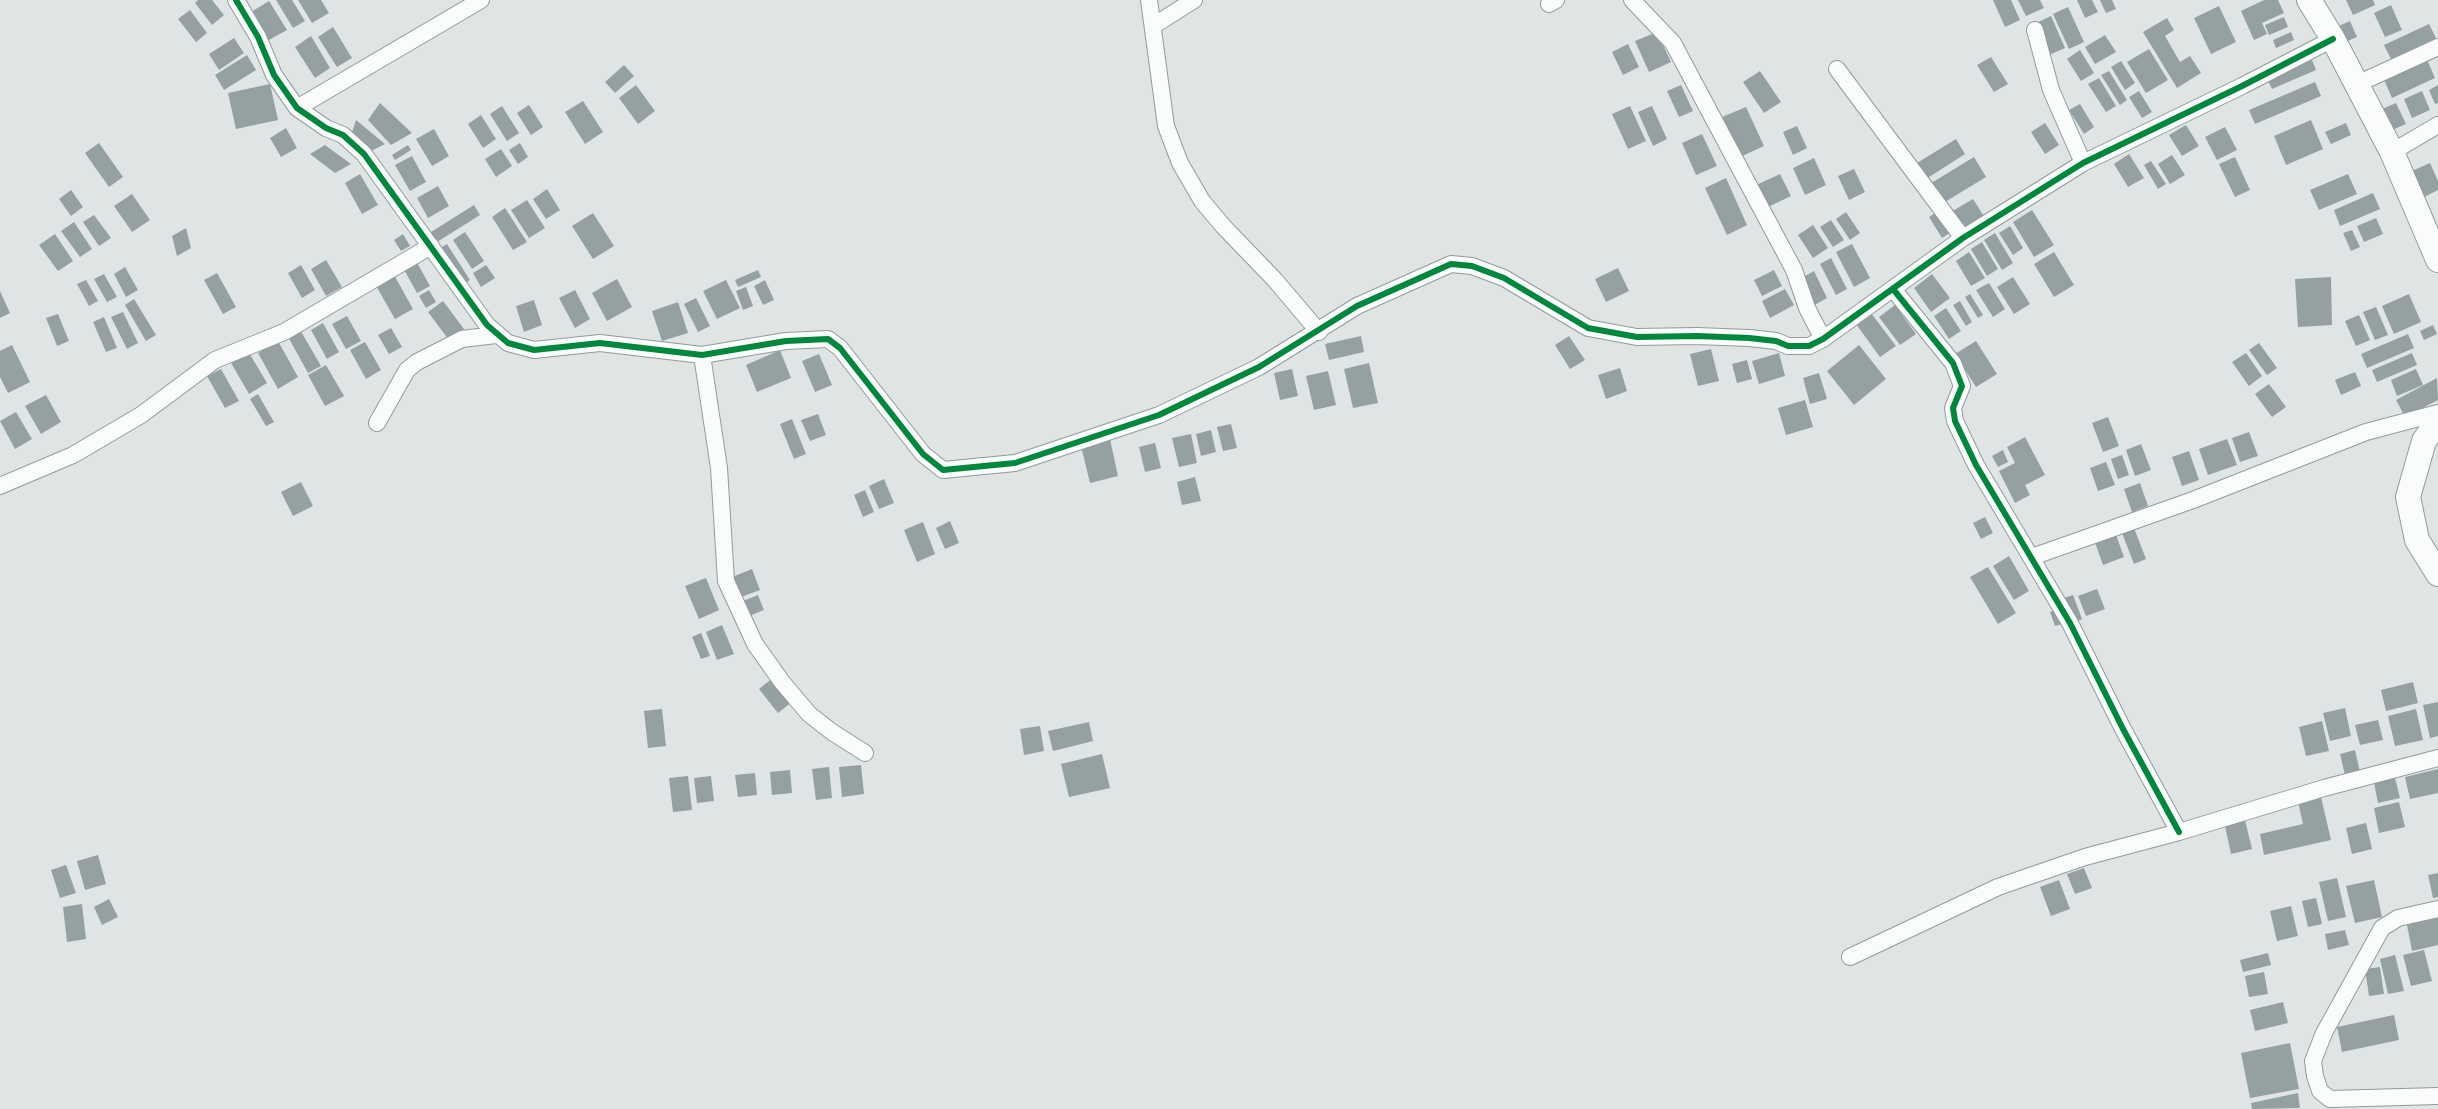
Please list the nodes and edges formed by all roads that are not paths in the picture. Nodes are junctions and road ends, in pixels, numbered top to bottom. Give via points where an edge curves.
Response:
1 (236, 0) edge
2 (481, 0) edge
3 (1149, 0) edge
4 (1194, 0) edge
5 (1632, 0) edge
6 (2308, 0) edge
7 (1153, 26) junction
8 (2035, 30) dead end
9 (2333, 39) junction
10 (2438, 47) edge
11 (1837, 69) dead end
12 (2357, 84) junction
13 (297, 108) junction
14 (2438, 125) edge
15 (2392, 152) junction
16 (2083, 163) junction
17 (1963, 238) junction
18 (430, 246) junction
19 (2438, 260) edge
20 (1893, 289) junction
21 (1319, 332) junction
22 (496, 335) junction
23 (1823, 339) junction
24 (702, 355) junction
25 (2438, 413) edge
26 (2438, 421) edge
27 (377, 423) dead end
28 (0, 486) edge
29 (2032, 558) junction
30 (2438, 574) edge
31 (865, 753) dead end
32 (2438, 758) edge
33 (2179, 832) junction
34 (2438, 909) edge
35 (1850, 957) dead end
36 (2438, 1096) edge

1 - 13 street via 274,75
2 - 13 street
3 - 7 street
4 - 7 street
5 - 23 street via 1673,43 1794,270
6 - 9 main road
7 - 21 street via 1166,126 1180,163 1222,226
8 - 16 street via 2051,90
9 - 12 main road
9 - 16 street
10 - 12 street
11 - 17 street
12 - 15 main road
13 - 18 street via 343,135 364,154
14 - 15 street
15 - 19 main road
16 - 17 street
17 - 20 street
18 - 22 street
18 - 28 street via 284,332 215,360 141,415 73,455
20 - 23 street
20 - 29 street via 1953,363 1962,386 1953,408 1955,421 1976,465
21 - 23 street via 1357,306 1451,264 1472,266 1504,278 1588,328 1637,337 1749,338 1788,346 1809,346
21 - 24 street via 1259,368 1159,415 1015,463 943,470 923,454 831,340 786,341
22 - 24 street via 508,343 534,350 600,343
22 - 27 street via 462,339 417,362 407,370
24 - 31 street via 719,468 726,581 755,644 782,682 809,714
25 - 29 street via 2366,432
26 - 30 main road via 2424,441 2408,497 2417,540
29 - 33 street
32 - 33 street
33 - 35 street via 2085,857 1998,887
34 - 36 street via 2398,918 2382,928 2324,1033 2313,1061 2320,1091 2330,1099

